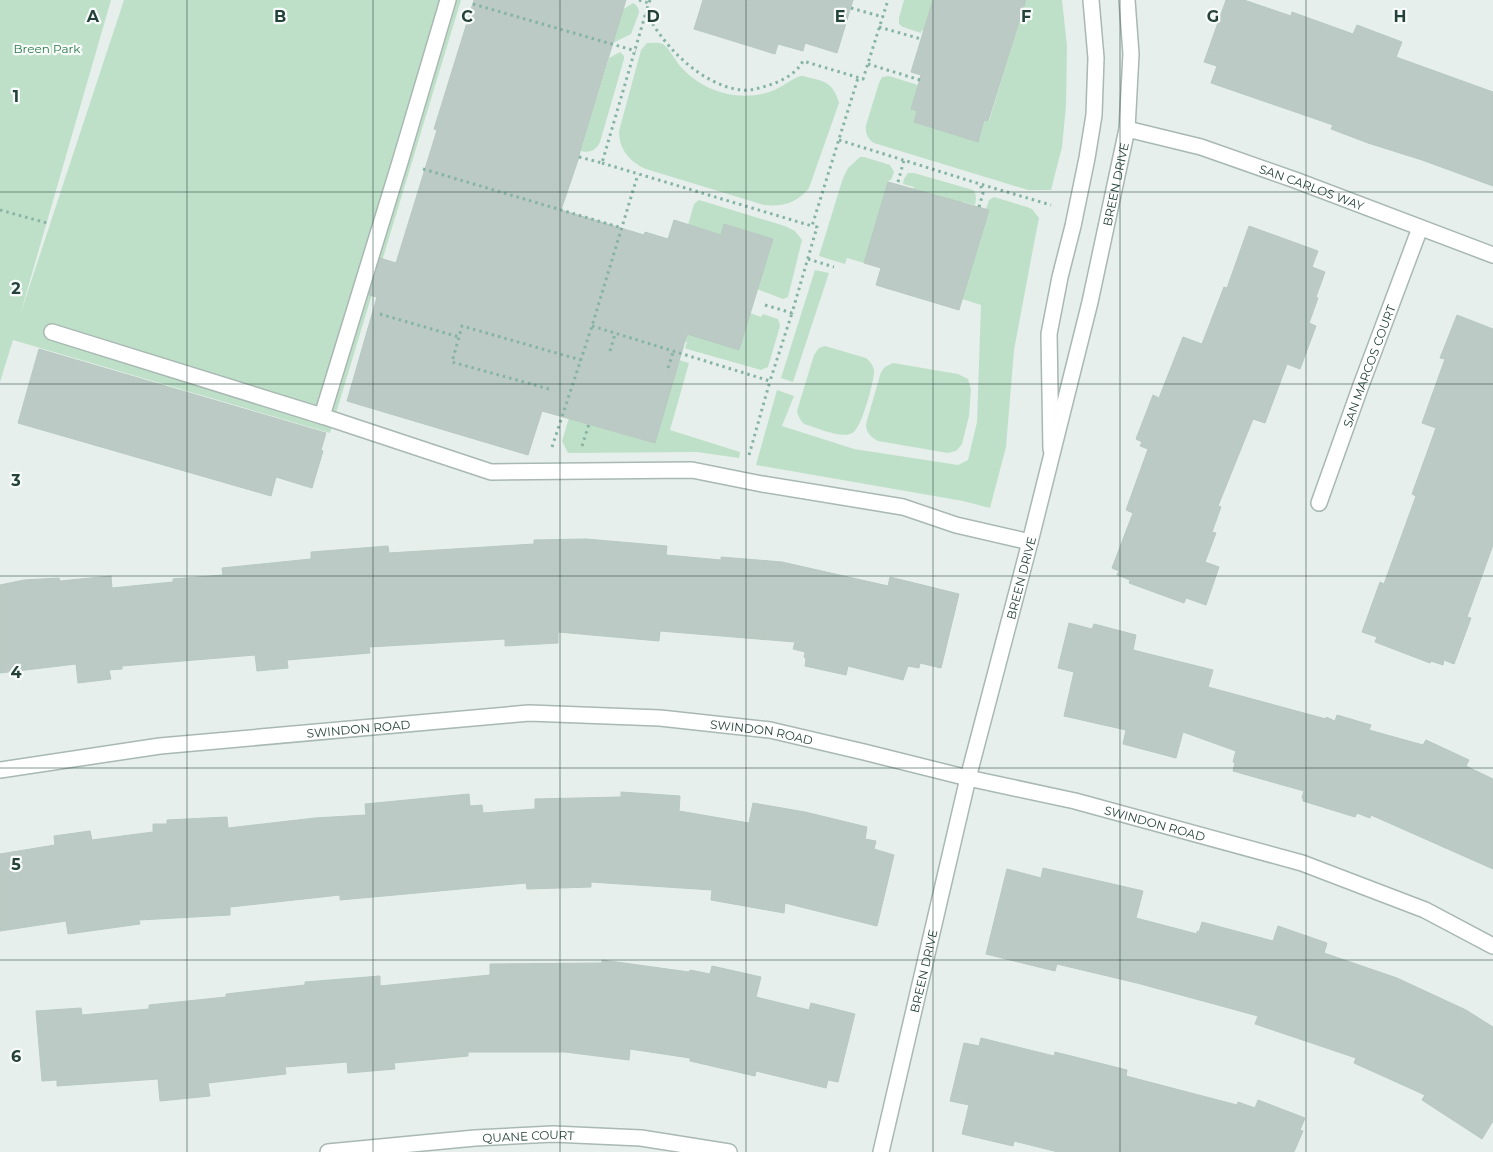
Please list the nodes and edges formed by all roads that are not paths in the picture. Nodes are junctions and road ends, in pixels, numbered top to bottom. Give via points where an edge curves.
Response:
1 (448, 0) edge
2 (1092, 0) edge
3 (1127, 0) edge
4 (1127, 128) junction
5 (1420, 228) junction
6 (1493, 255) edge
7 (52, 332) dead end
8 (322, 416) junction
9 (1051, 458) junction
10 (1320, 503) dead end
11 (1030, 542) junction
12 (0, 770) edge
13 (968, 778) junction
14 (1493, 946) edge
15 (328, 1152) edge
16 (729, 1152) edge
17 (881, 1152) edge

1 - 8 street
2 - 9 street via 1096,58 1094,115 1049,334
3 - 4 street, BREEN DRIVE via 1131,54
4 - 5 street, SAN CARLOS WAY via 1201,147
4 - 9 street, BREEN DRIVE via 1090,302
5 - 6 street, SAN CARLOS WAY
5 - 10 street, SAN MARCOS COURT
7 - 8 street
8 - 11 street via 491,472 692,470 903,508 956,525
9 - 11 street, BREEN DRIVE
11 - 13 street, BREEN DRIVE
12 - 13 street, SWINDON ROAD via 160,746 529,713 660,718 770,730
13 - 14 street, SWINDON ROAD via 1075,801 1302,863 1425,910
13 - 17 street, BREEN DRIVE
15 - 16 street, QUANE COURT via 553,1134 641,1138

